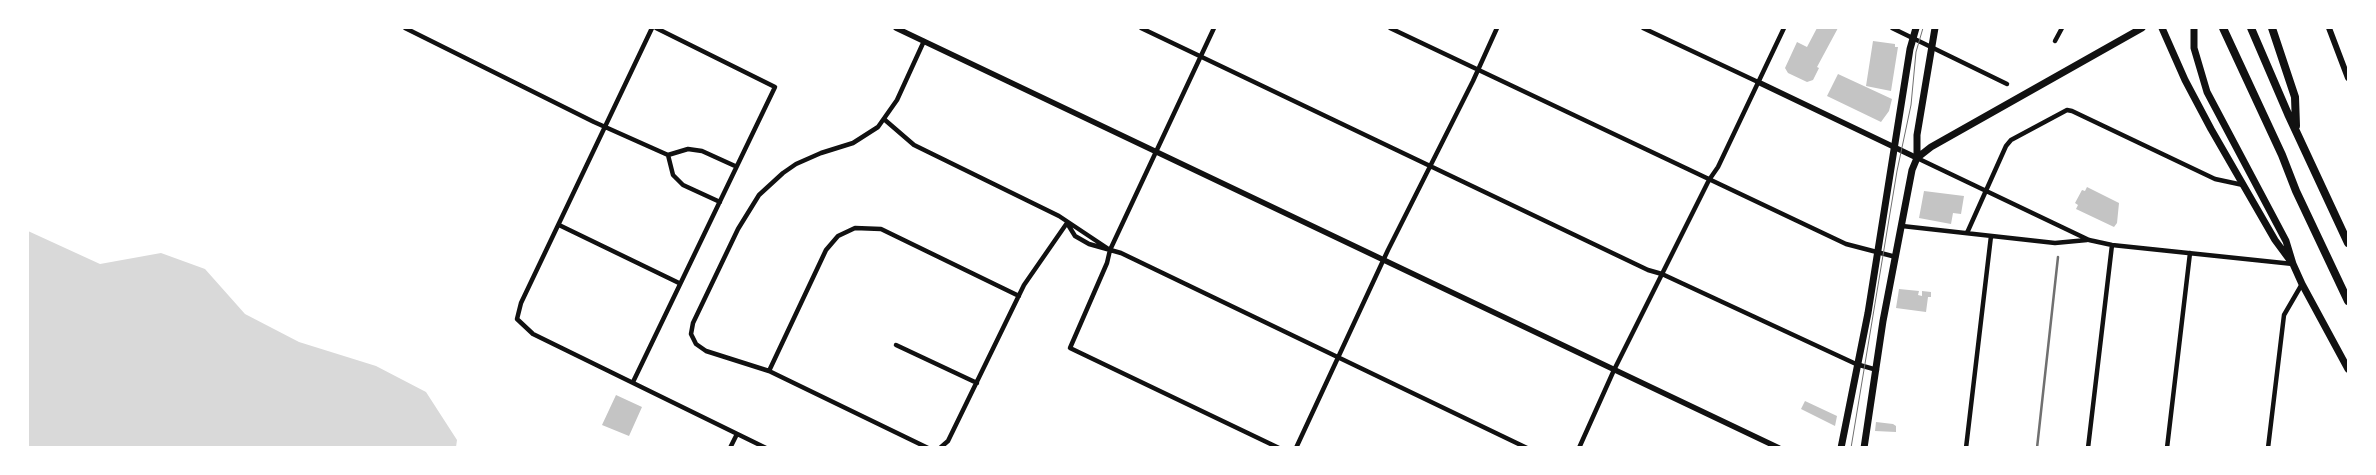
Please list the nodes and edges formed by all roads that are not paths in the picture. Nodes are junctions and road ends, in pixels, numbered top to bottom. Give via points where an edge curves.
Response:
1 (405, 28) edge
2 (654, 28) edge
3 (896, 28) edge
4 (1141, 28) edge
5 (1214, 28) edge
6 (1390, 28) edge
7 (1497, 28) edge
8 (1642, 28) edge
9 (1784, 28) edge
10 (1892, 28) edge
11 (1916, 28) edge
12 (1935, 28) edge
13 (2062, 28) edge
14 (2142, 28) edge
15 (2162, 28) edge
16 (2194, 28) edge
17 (2223, 28) edge
18 (2251, 28) edge
19 (2272, 28) edge
20 (2329, 28) edge
21 (1913, 37) junction
22 (924, 41) junction
23 (2055, 41) dead end
24 (1931, 46) junction
25 (1200, 56) junction
26 (1478, 69) junction
27 (2348, 78) edge
28 (1758, 82) junction
29 (2007, 84) dead end
30 (885, 120) junction
31 (606, 126) junction
32 (2296, 131) junction
33 (1893, 146) junction
34 (1156, 151) junction
35 (668, 155) junction
36 (1917, 158) junction
37 (1429, 165) junction
38 (735, 166) junction
39 (1709, 180) junction
40 (2243, 185) junction
41 (1985, 190) junction
42 (720, 202) junction
43 (1067, 223) junction
44 (559, 225) junction
45 (1902, 226) junction
46 (1967, 233) junction
47 (1991, 236) junction
48 (2089, 240) junction
49 (2348, 242) edge
50 (2112, 245) junction
51 (1110, 250) junction
52 (2190, 253) junction
53 (1877, 254) junction
54 (1896, 257) junction
55 (1384, 260) junction
56 (2293, 264) junction
57 (1662, 274) junction
58 (679, 283) junction
59 (2302, 284) junction
60 (1019, 296) junction
61 (2348, 301) edge
62 (896, 345) dead end
63 (1339, 357) junction
64 (1856, 364) junction
65 (2348, 369) edge
66 (1614, 370) junction
67 (1877, 370) junction
68 (769, 371) junction
69 (633, 382) junction
70 (977, 383) junction
71 (737, 434) junction
72 (730, 448) edge
73 (766, 448) edge
74 (928, 448) edge
75 (940, 448) edge
76 (1279, 448) edge
77 (1296, 448) edge
78 (1527, 448) edge
79 (1579, 448) edge
80 (1780, 448) edge
81 (1841, 448) edge
82 (1864, 448) edge
83 (1966, 448) edge
84 (2088, 448) edge
85 (2167, 448) edge
86 (2268, 448) edge

1 - 31 street
2 - 31 street
2 - 38 street via 775,87
3 - 22 street
4 - 25 street
5 - 25 street
6 - 26 street
7 - 26 street
8 - 28 street
9 - 28 street
10 - 21 street
11 - 21 main road
12 - 24 main road
13 - 23 street
14 - 36 main road via 1931,146
15 - 40 main road via 2201,112
16 - 56 main road via 2194,48 2207,92 2286,241
17 - 61 highway
18 - 32 highway
19 - 32 highway via 2295,97
20 - 27 main road
21 - 24 street
21 - 33 main road
22 - 30 street
22 - 34 street
24 - 29 street
24 - 36 main road via 1917,135
25 - 34 street
25 - 37 street
26 - 37 street
26 - 39 street
28 - 33 street
28 - 39 street
30 - 43 street via 914,145 1057,215
30 - 68 street via 862,139 796,164 760,194 738,229 693,324 693,338 700,348
31 - 35 street
31 - 44 street
32 - 49 highway
33 - 36 street
33 - 53 main road
34 - 51 street
34 - 55 street
35 - 38 street via 688,149 702,151
35 - 42 street via 673,175 684,185
36 - 41 street
36 - 45 main road
37 - 55 street
37 - 57 street
38 - 42 street
39 - 53 street via 1846,244
39 - 57 street
40 - 41 street via 2215,179 2072,111 2061,112 2011,140
40 - 56 main road
41 - 46 street
41 - 48 street
42 - 58 street
43 - 51 street
43 - 51 street via 1076,236
43 - 60 street
44 - 58 street
44 - 69 street via 517,315 521,325
45 - 46 street
45 - 54 main road
46 - 47 street
47 - 48 street via 2055,243
47 - 83 street
48 - 50 street
50 - 52 street
50 - 84 street
51 - 63 street
51 - 76 street via 1070,348
52 - 56 street
52 - 85 street
53 - 54 street
53 - 64 main road
54 - 67 main road
55 - 63 street
55 - 66 street
56 - 59 main road
57 - 64 street
57 - 66 street
58 - 69 street
59 - 65 main road
59 - 86 street via 2284,315
60 - 68 street via 881,229 855,228 838,236 826,250
60 - 70 street
62 - 70 street
63 - 77 street
63 - 78 street
64 - 67 street
64 - 81 main road
66 - 79 street
66 - 80 street
67 - 82 main road
68 - 74 street
69 - 71 street
70 - 75 street via 948,442
71 - 72 street
71 - 73 street

